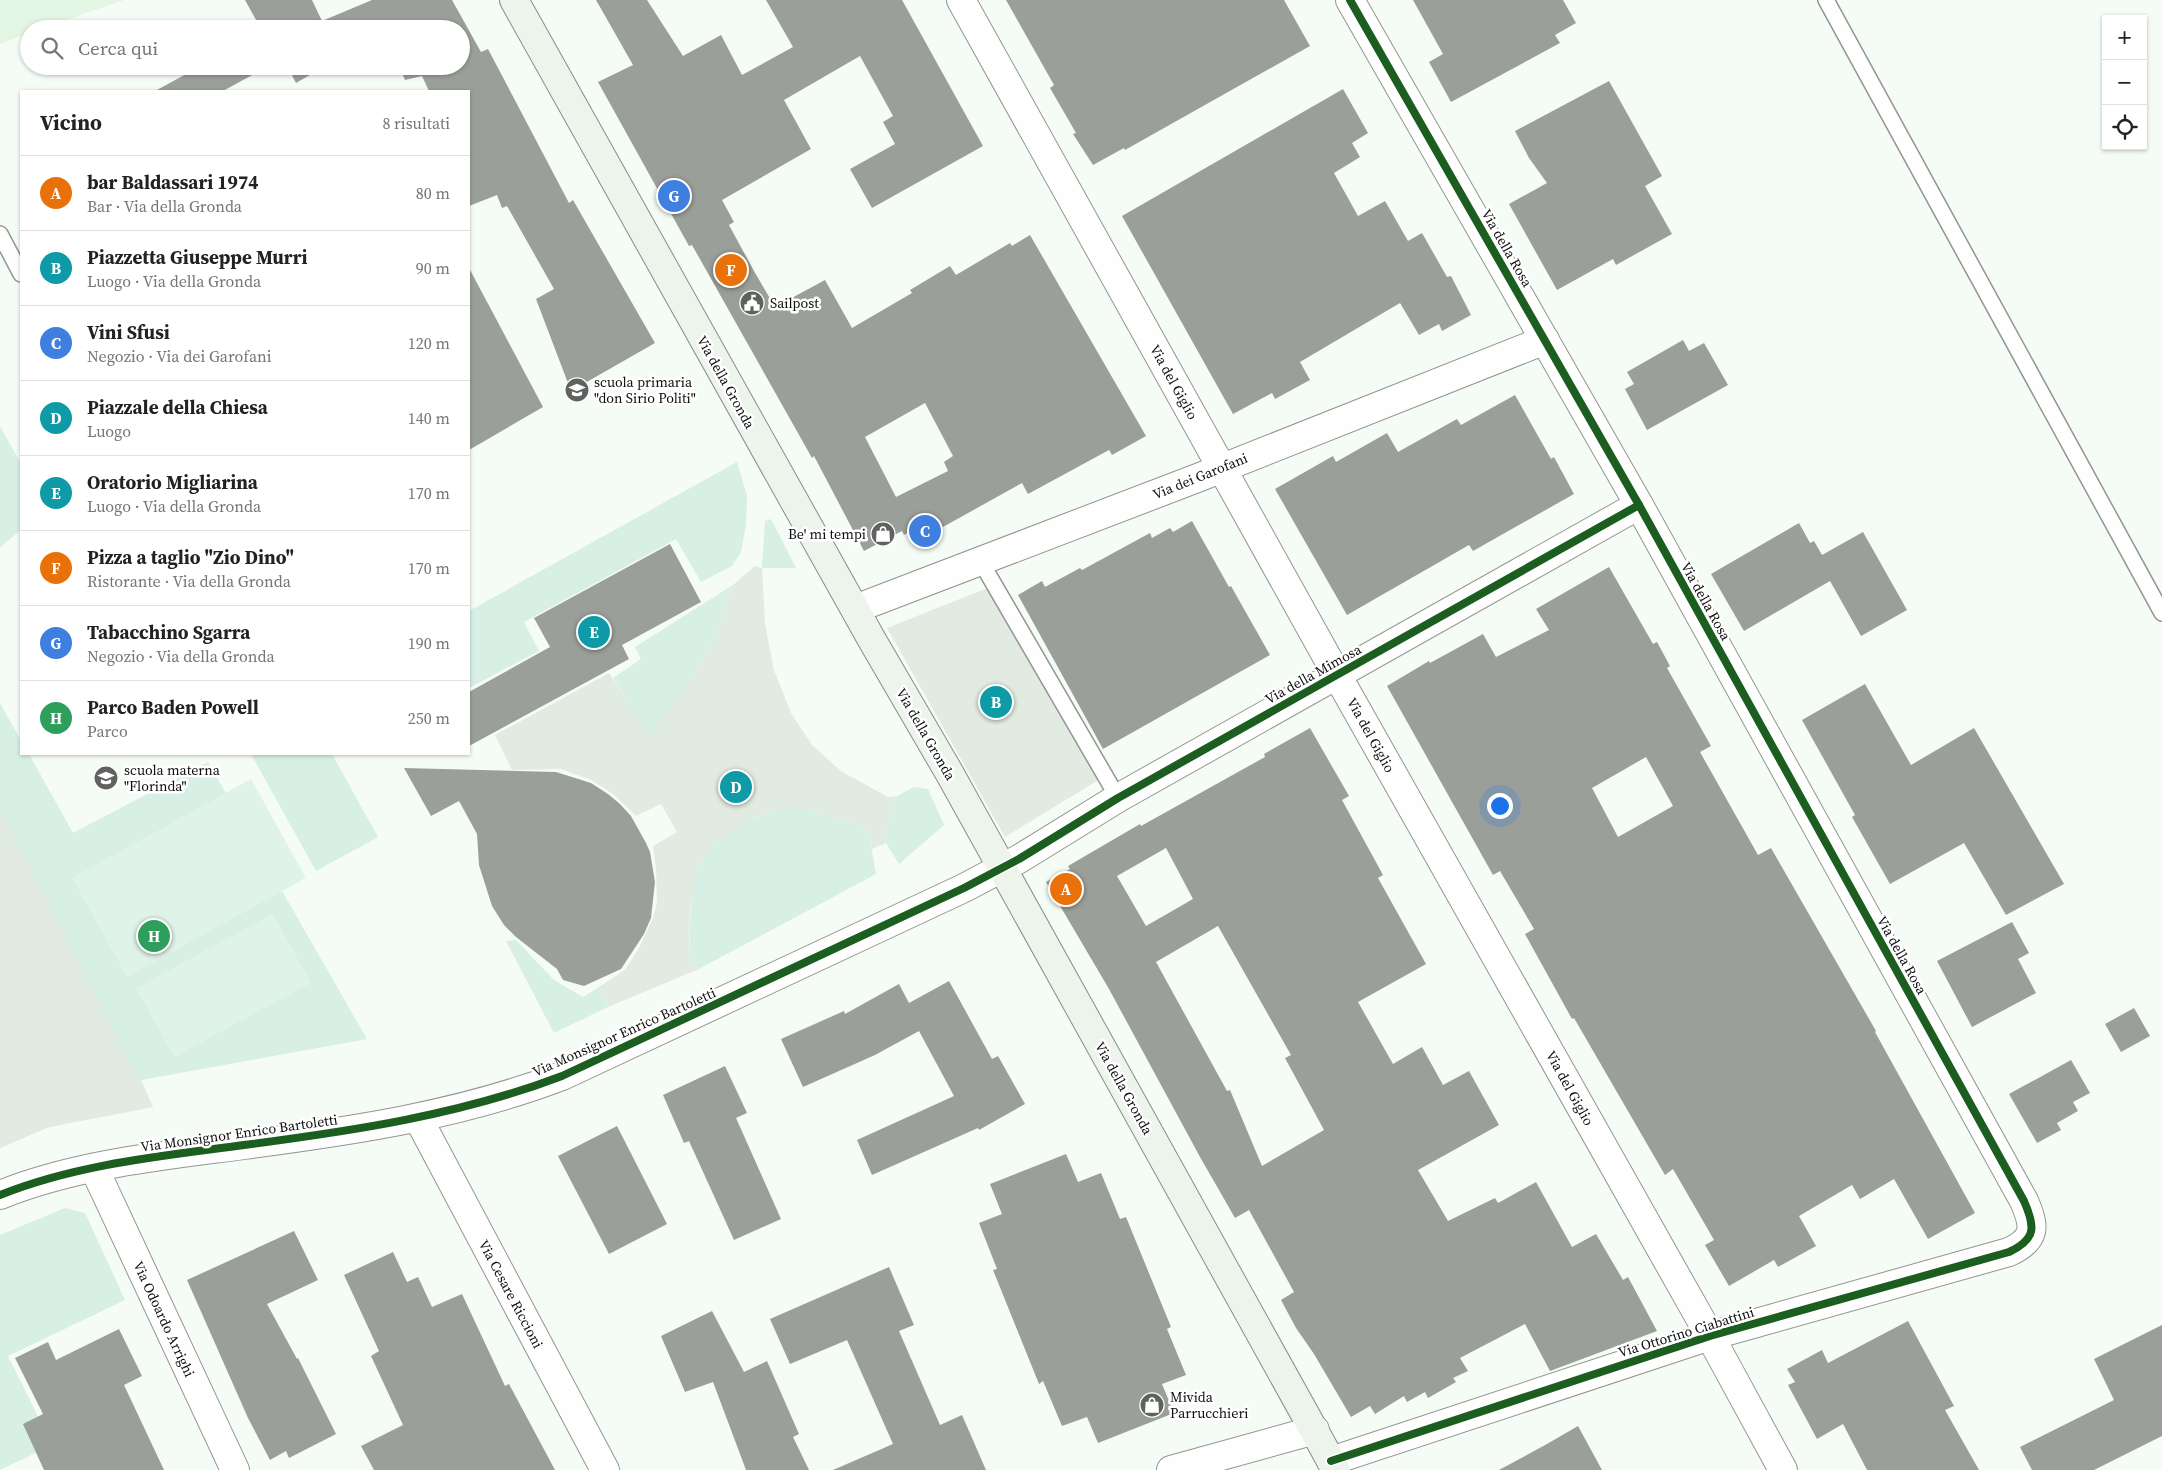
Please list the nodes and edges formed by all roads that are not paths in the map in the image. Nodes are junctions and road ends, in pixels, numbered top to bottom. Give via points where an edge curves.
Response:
1 (514, 0) edge
2 (961, 0) edge
3 (1350, 0) edge
4 (1826, 0) edge
5 (0, 234) edge
6 (20, 272) edge
7 (1545, 340) junction
8 (1222, 468) junction
9 (1638, 505) junction
10 (981, 562) junction
11 (855, 609) junction
12 (2162, 613) edge
13 (1337, 675) junction
14 (1118, 798) junction
15 (1002, 868) junction
16 (418, 1118) junction
17 (94, 1168) junction
18 (0, 1195) edge
19 (2032, 1218) joint
20 (1710, 1336) junction
21 (1315, 1430) junction
22 (1334, 1465) edge
23 (235, 1470) edge
24 (605, 1470) edge
25 (1171, 1470) edge
26 (1783, 1470) edge

1 - 11 street, Via della Gronda
2 - 8 street, Via del Giglio
3 - 7 street, Via della Rosa
4 - 12 lane
5 - 6 lane
7 - 8 street, Via dei Garofani
7 - 9 street, Via della Rosa
8 - 10 street, Via dei Garofani
8 - 13 street, Via del Giglio
9 - 13 street, Via della Mimosa
9 - 19 street, Via della Rosa
10 - 11 street, Via dei Garofani
10 - 14 lane
11 - 15 street, Via della Gronda
13 - 14 street, Via della Mimosa
13 - 20 street, Via del Giglio
14 - 15 street, Via della Mimosa
15 - 16 street, Via Monsignor Enrico Bartoletti via 562,1076 498,1098
15 - 21 street, Via della Gronda
16 - 17 street, Via Monsignor Enrico Bartoletti
16 - 24 street, Via Cesare Riccioni
17 - 18 street, Via Monsignor Enrico Bartoletti via 31,1182
17 - 23 street, Via Odoardo Arrighi
19 - 20 street, Via Ottorino Ciabattini via 2030,1237 2009,1252
20 - 22 street, Via Ottorino Ciabattini
20 - 26 street, Via del Giglio
21 - 22 street, Via della Gronda
21 - 25 street

